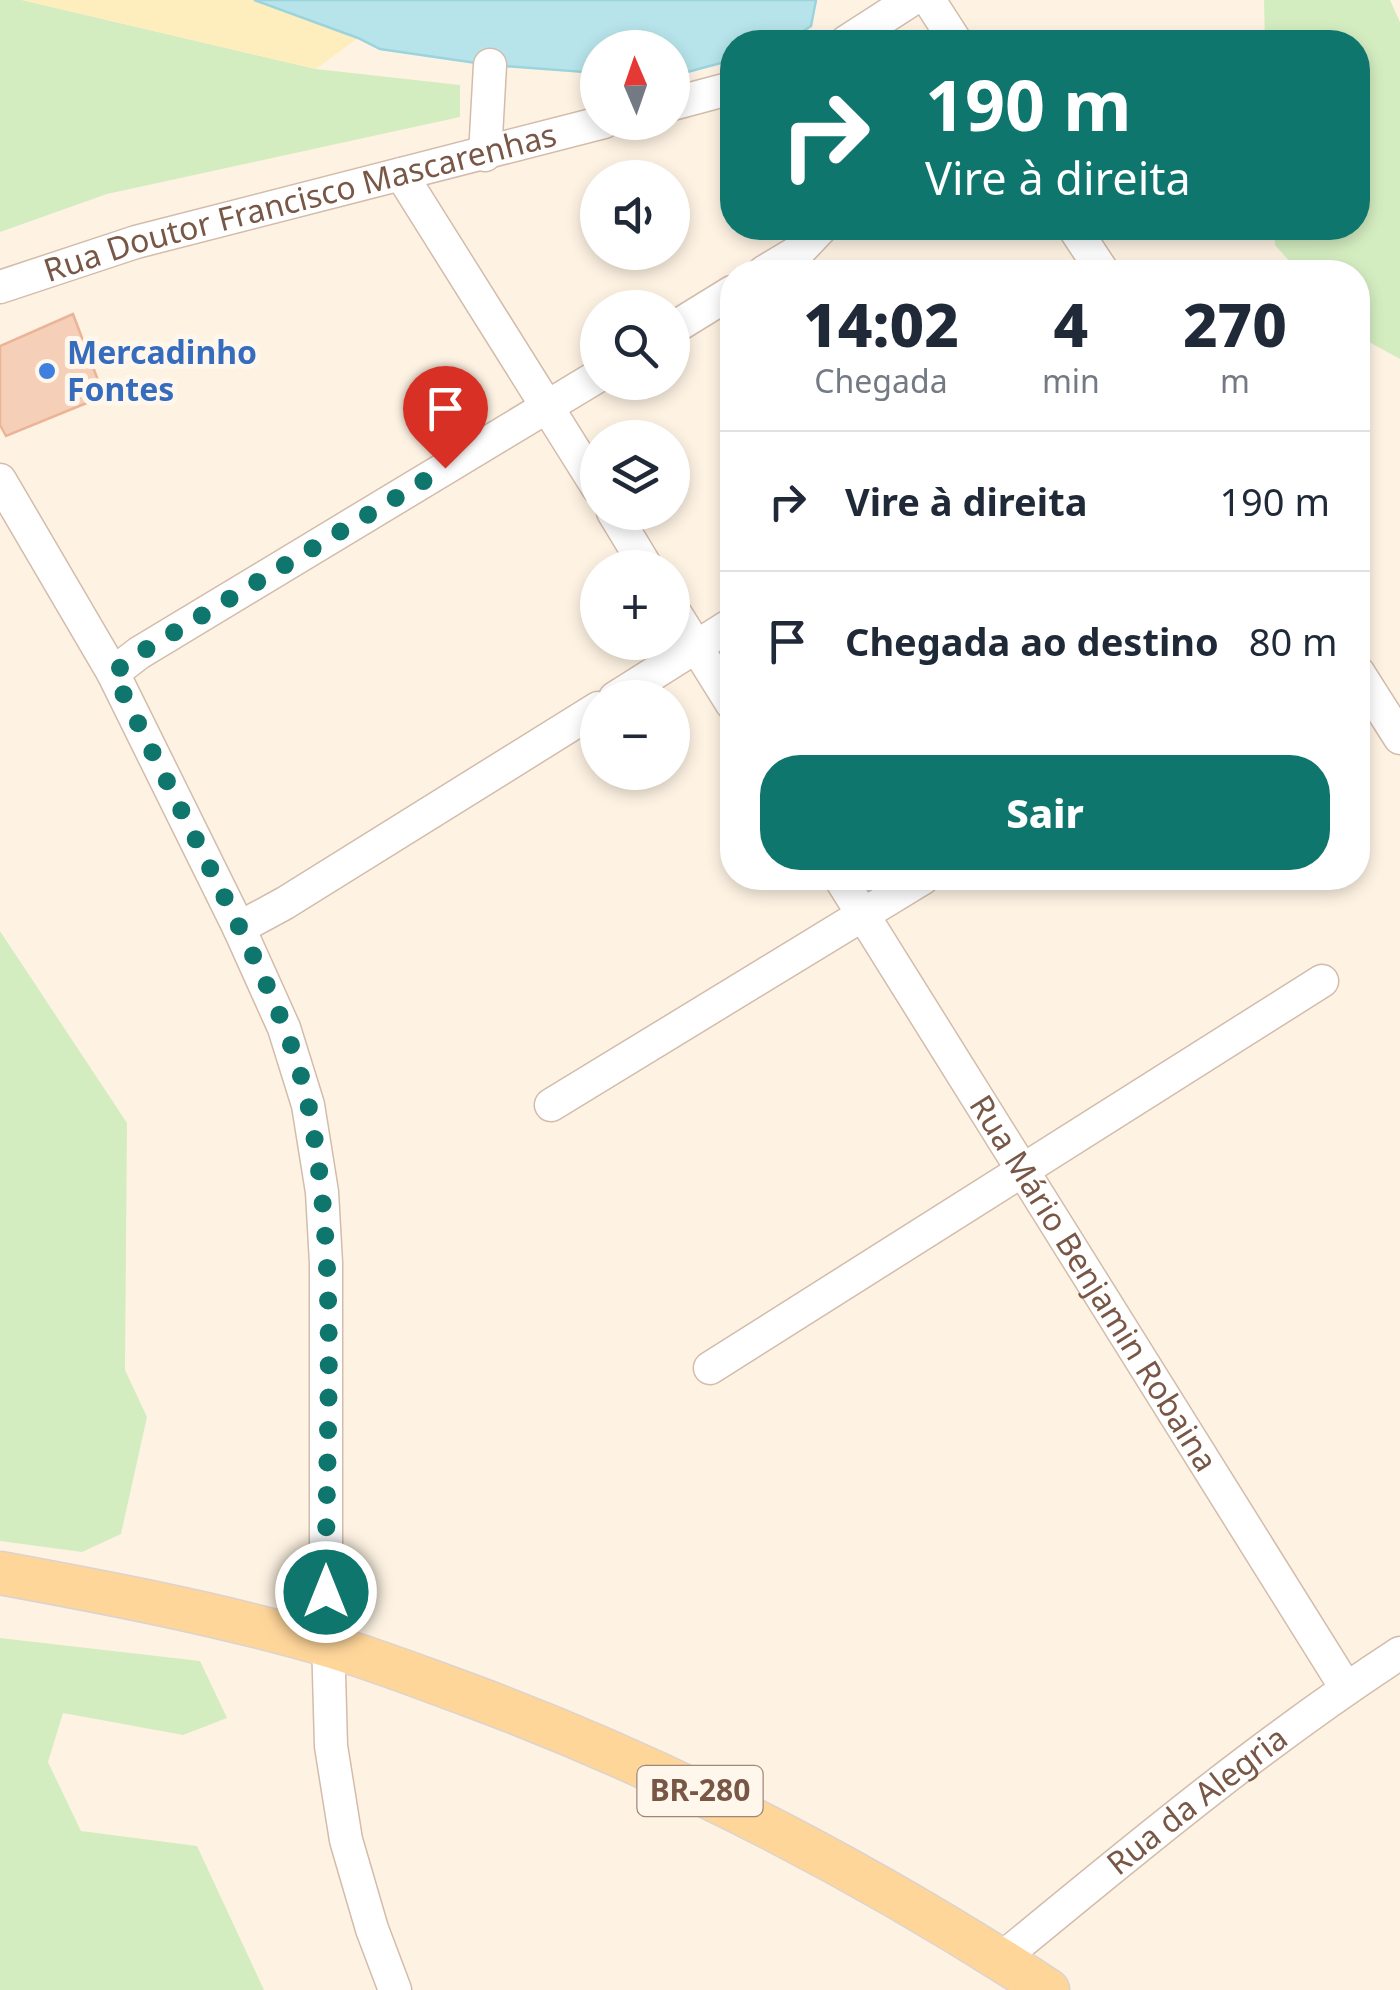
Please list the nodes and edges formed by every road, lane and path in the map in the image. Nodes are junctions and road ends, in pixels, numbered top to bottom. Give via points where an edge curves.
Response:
1 (911, 0) edge
2 (929, 0) edge
3 (865, 30) edge
4 (948, 30) edge
5 (490, 65) dead end
6 (720, 91) edge
7 (690, 99) edge
8 (580, 128) edge
9 (485, 154) junction
10 (402, 174) junction
11 (810, 240) edge
12 (784, 260) edge
13 (0, 288) edge
14 (720, 299) edge
15 (690, 318) edge
16 (580, 387) edge
17 (547, 407) junction
18 (580, 459) edge
19 (0, 480) edge
20 (720, 631) edge
21 (690, 636) edge
22 (696, 646) junction
23 (113, 673) junction
24 (643, 680) edge
25 (720, 685) edge
26 (1370, 691) edge
27 (580, 719) edge
28 (1400, 738) edge
29 (848, 890) edge
30 (903, 890) edge
31 (863, 914) junction
32 (239, 928) junction
33 (1322, 982) dead end
34 (552, 1105) dead end
35 (1023, 1170) junction
36 (710, 1368) dead end
37 (0, 1574) edge
38 (327, 1645) junction
39 (1400, 1653) edge
40 (1346, 1688) junction
41 (1001, 1959) junction
42 (395, 1990) edge
43 (1048, 1990) edge

1 - 3 street
2 - 4 street
5 - 9 street
6 - 7 street
8 - 9 street, Rua Doutor Francisco Mascarenhas
9 - 10 street, Rua Doutor Francisco Mascarenhas
10 - 13 street, Rua Doutor Francisco Mascarenhas via 136,242
10 - 17 street
11 - 12 street
14 - 15 street
16 - 17 street
17 - 18 street
17 - 23 street
19 - 23 street
20 - 22 street
21 - 22 street
22 - 24 street
22 - 25 street
23 - 32 street
26 - 28 street
27 - 32 street
29 - 31 street, Rua Mário Benjamin Robaina
30 - 31 street
31 - 34 street
31 - 35 street, Rua Mário Benjamin Robaina
32 - 38 street via 294,1059 322,1192
33 - 35 street
35 - 36 street
35 - 40 street, Rua Mário Benjamin Robaina
37 - 38 main road, BR-280
38 - 41 main road, BR-280 via 510,1710 678,1780 810,1847
38 - 42 street via 331,1746 346,1840
39 - 40 street, Rua da Alegria
40 - 41 street, Rua da Alegria via 1198,1797
41 - 43 main road, BR-280

